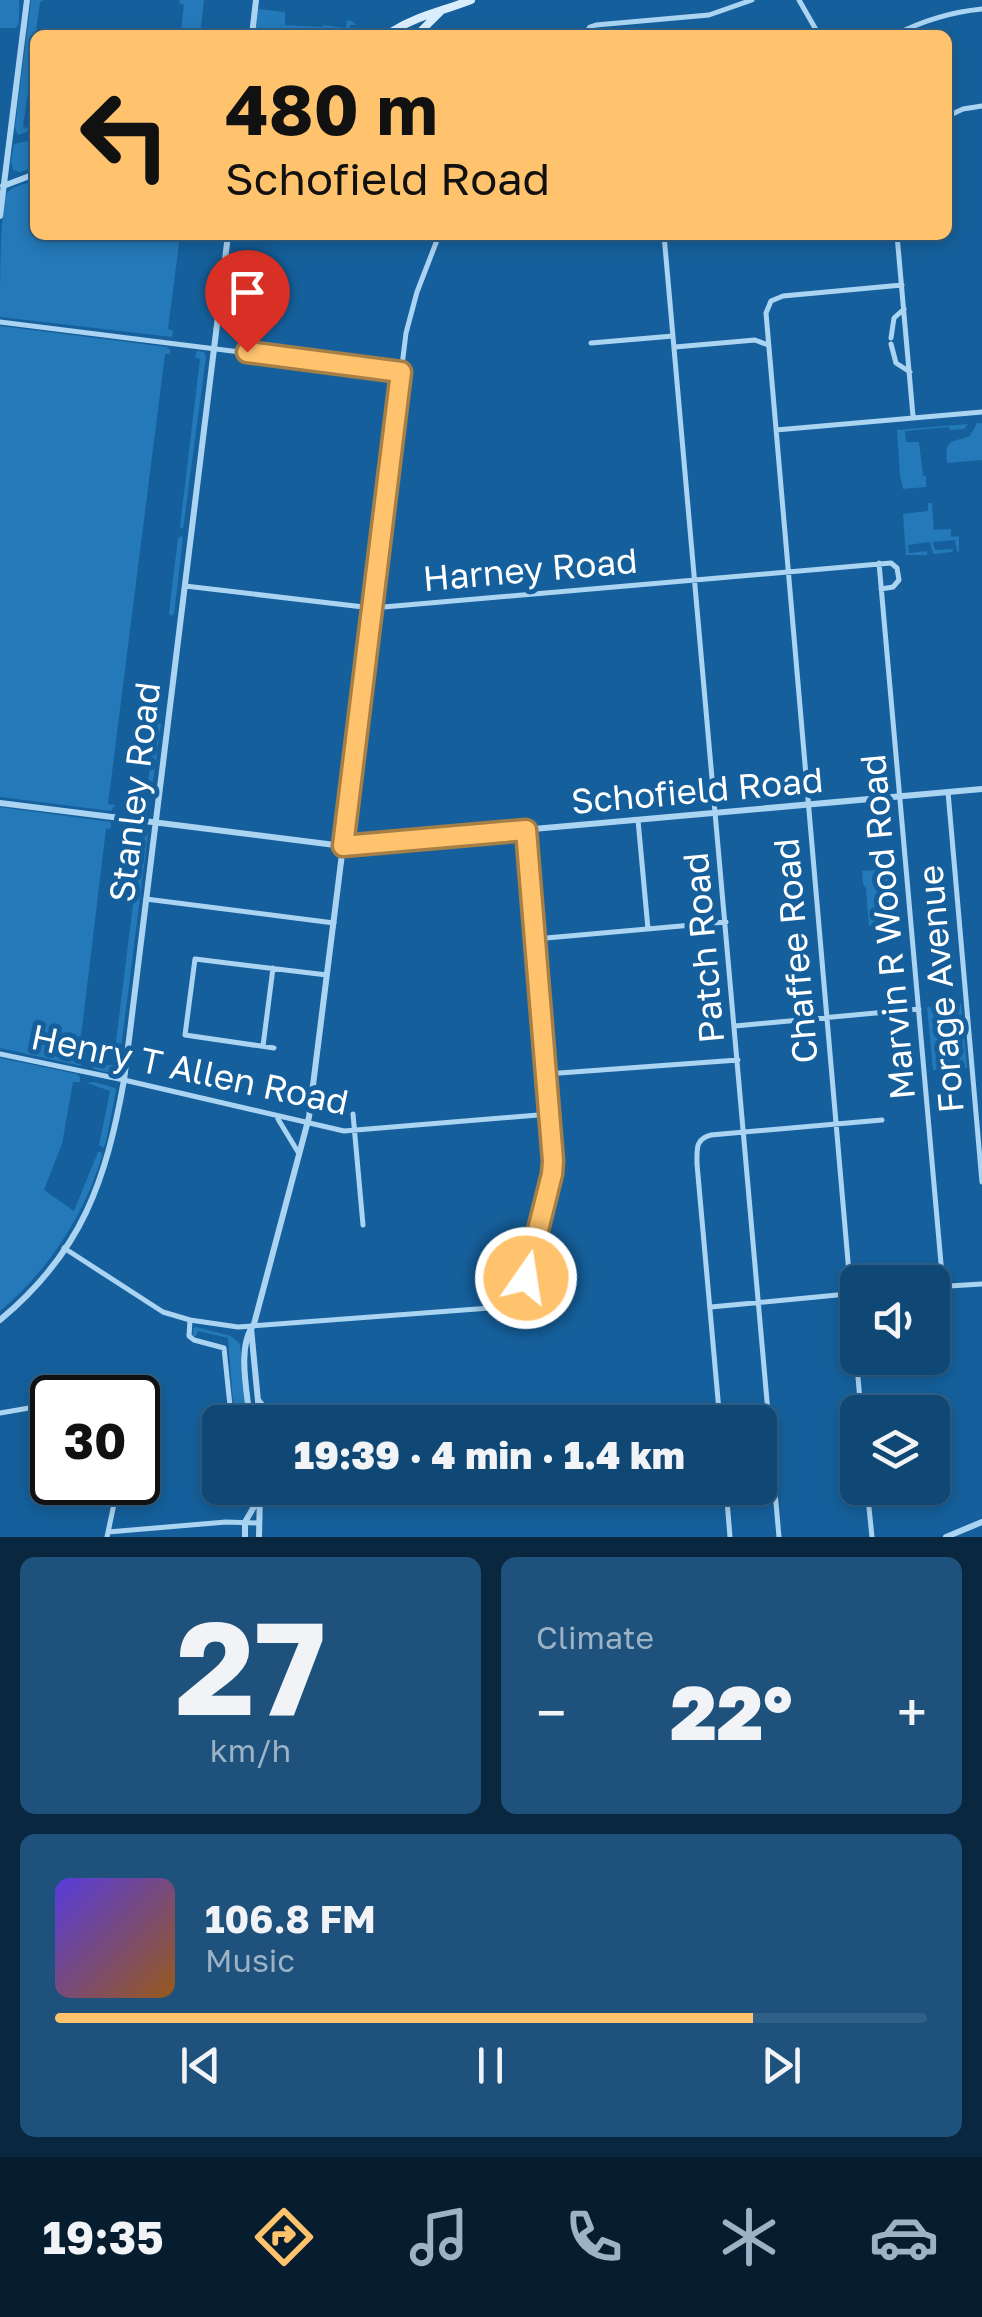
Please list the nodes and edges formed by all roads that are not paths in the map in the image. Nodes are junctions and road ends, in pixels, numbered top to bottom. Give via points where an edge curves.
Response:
1 (27, 0) edge
2 (256, 0) edge
3 (472, 0) edge
4 (752, 0) edge
5 (799, 0) edge
6 (982, 9) edge
7 (440, 12) junction
8 (253, 30) edge
9 (398, 30) edge
10 (422, 30) edge
11 (589, 30) edge
12 (816, 30) edge
13 (906, 30) edge
14 (982, 106) edge
15 (952, 114) edge
16 (30, 176) edge
17 (2, 186) edge
18 (0, 216) edge
19 (227, 240) edge
20 (437, 240) edge
21 (664, 240) edge
22 (898, 240) edge
23 (902, 285) junction
24 (904, 309) junction
25 (0, 322) edge
26 (674, 336) junction
27 (591, 343) dead end
28 (768, 346) junction
29 (214, 347) junction
30 (675, 347) junction
31 (401, 372) junction
32 (910, 372) junction
33 (982, 412) edge
34 (913, 418) junction
35 (774, 430) junction
36 (879, 563) junction
37 (787, 572) junction
38 (696, 580) junction
39 (185, 586) junction
40 (881, 589) junction
41 (372, 608) junction
42 (982, 789) edge
43 (948, 792) junction
44 (900, 797) junction
45 (0, 804) edge
46 (808, 805) junction
47 (716, 813) junction
48 (638, 820) junction
49 (156, 823) junction
50 (526, 830) junction
51 (343, 846) junction
52 (146, 899) junction
53 (726, 922) junction
54 (334, 923) junction
55 (648, 929) junction
56 (535, 938) junction
57 (273, 968) junction
58 (328, 975) junction
59 (920, 1008) junction
60 (826, 1017) junction
61 (735, 1026) junction
62 (263, 1046) junction
63 (274, 1048) dead end
64 (0, 1054) edge
65 (738, 1060) junction
66 (982, 1066) edge
67 (972, 1067) junction
68 (546, 1074) junction
69 (124, 1080) junction
70 (353, 1114) dead end
71 (550, 1114) junction
72 (277, 1116) junction
73 (882, 1120) dead end
74 (835, 1123) junction
75 (308, 1124) junction
76 (354, 1132) junction
77 (743, 1132) junction
78 (300, 1155) junction
79 (982, 1182) edge
80 (363, 1225) dead end
81 (64, 1248) junction
82 (851, 1265) edge
83 (941, 1265) edge
84 (982, 1284) edge
85 (950, 1286) edge
86 (840, 1295) edge
87 (758, 1302) junction
88 (710, 1307) junction
89 (0, 1320) edge
90 (190, 1320) junction
91 (251, 1326) junction
92 (258, 1398) junction
93 (230, 1405) edge
94 (249, 1405) edge
95 (259, 1405) edge
96 (263, 1405) edge
97 (719, 1405) edge
98 (30, 1408) edge
99 (0, 1413) edge
100 (114, 1505) edge
101 (256, 1505) edge
102 (258, 1505) edge
103 (727, 1505) edge
104 (869, 1505) edge
105 (245, 1522) junction
106 (982, 1522) edge
107 (259, 1523) junction
108 (107, 1534) edge
109 (244, 1537) edge
110 (259, 1537) edge
111 (730, 1537) edge
112 (779, 1537) edge
113 (872, 1537) edge
114 (946, 1537) edge

1 - 17 street
2 - 8 street
3 - 7 main road
4 - 11 street via 709,15
5 - 12 street
6 - 13 street
7 - 9 main road
7 - 10 main road
14 - 15 street
16 - 17 street
17 - 18 street
19 - 29 street, Stanley Road
20 - 31 street via 410,313
21 - 26 street, Patch Road
22 - 23 street
23 - 24 street
23 - 28 street, Chaffee Road via 776,297 767,306
24 - 32 street
24 - 32 street via 894,318 891,341 896,363
25 - 29 street
26 - 27 street
26 - 30 street, Patch Road
28 - 30 street via 755,340
28 - 35 street, Chaffee Road
29 - 31 street
29 - 39 street, Stanley Road
30 - 38 street, Patch Road
31 - 41 street
32 - 34 street
33 - 34 street
34 - 35 street
35 - 37 street, Chaffee Road
36 - 37 street, Harney Road
36 - 40 street, Marvin R Wood Road
36 - 40 street via 891,562 898,573 896,584
37 - 38 street, Harney Road
37 - 46 street, Chaffee Road
38 - 41 street, Harney Road
38 - 47 street, Patch Road
39 - 41 street, Harney Road
39 - 49 street, Stanley Road
40 - 44 street, Marvin R Wood Road
41 - 51 street
42 - 43 street, Schofield Road
43 - 44 street, Schofield Road
43 - 67 street, Forage Avenue
44 - 46 street, Schofield Road
44 - 59 street, Marvin R Wood Road
45 - 49 street, Schofield Road
46 - 47 street, Schofield Road
46 - 60 street, Chaffee Road
47 - 48 street, Schofield Road
47 - 53 street, Patch Road
48 - 50 street, Schofield Road
48 - 55 street
49 - 51 street, Schofield Road
49 - 52 street, Stanley Road
50 - 51 street, Schofield Road
50 - 56 street
51 - 54 street
52 - 54 street
52 - 69 street, Stanley Road
53 - 55 street
53 - 61 street, Patch Road
54 - 58 street
55 - 56 street
56 - 68 street
57 - 58 street
57 - 62 street
57 - 62 street via 196,959 185,1035
58 - 75 street
59 - 60 street
59 - 83 street, Marvin R Wood Road
60 - 61 street
60 - 74 street, Chaffee Road
61 - 65 street, Patch Road
62 - 63 street
64 - 69 street, Henry T Allen Road
65 - 68 street
65 - 77 street, Patch Road
66 - 67 street
67 - 79 street, Forage Avenue
68 - 71 street
69 - 72 street, Henry T Allen Road
69 - 81 street, Stanley Road via 98,1187
70 - 76 street
71 - 76 street, Henry T Allen Road
71 - 91 street via 552,1174 526,1278 531,1308
72 - 75 street, Henry T Allen Road
72 - 78 street
73 - 74 street
74 - 77 street
74 - 82 street, Chaffee Road
75 - 76 street, Henry T Allen Road
75 - 78 street
76 - 80 street
77 - 87 street, Patch Road
77 - 88 street via 712,1134 697,1147
78 - 91 street
81 - 89 street, Stanley Road
81 - 90 street via 152,1306
84 - 85 street
86 - 87 street
87 - 88 street
87 - 112 street, Patch Road
88 - 97 street
90 - 91 street
90 - 93 street via 189,1336 224,1348
91 - 92 street
91 - 94 street via 244,1343
92 - 95 street
92 - 96 street
98 - 99 street
100 - 108 street
101 - 105 street
102 - 107 street
103 - 111 street
104 - 113 street
105 - 107 street
105 - 108 street
105 - 109 street
106 - 114 street
107 - 110 street

